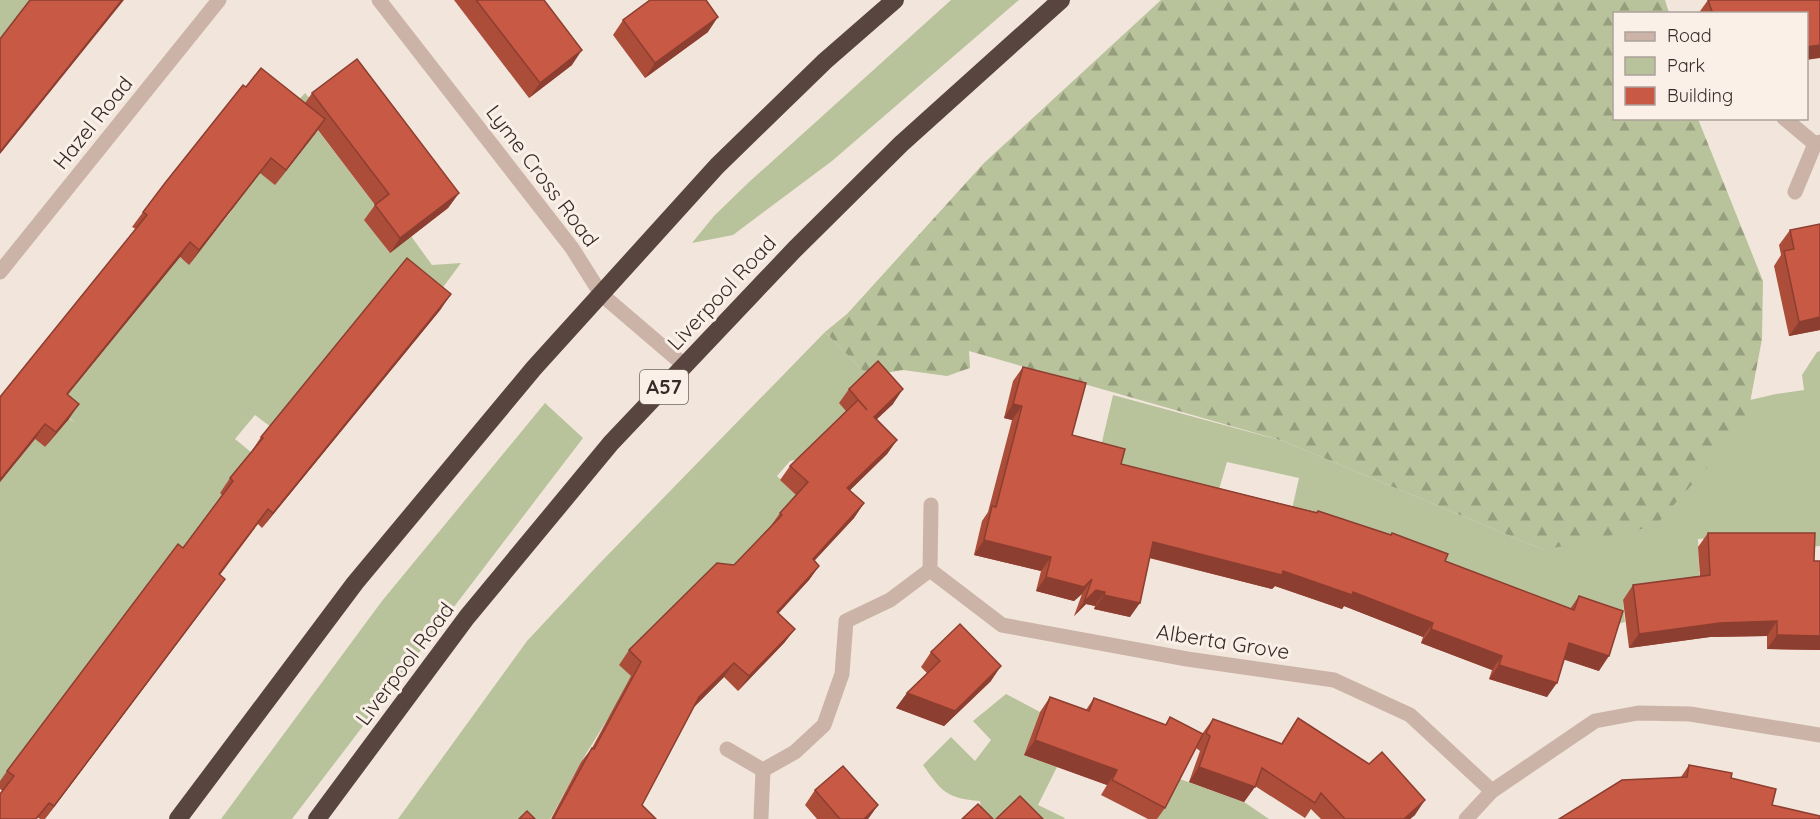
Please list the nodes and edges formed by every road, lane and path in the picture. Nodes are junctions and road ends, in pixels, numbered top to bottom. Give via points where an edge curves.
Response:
1 (219, 0) edge
2 (379, 0) edge
3 (895, 0) edge
4 (1061, 0) edge
5 (1787, 120) edge
6 (1818, 143) edge
7 (1795, 192) dead end
8 (0, 272) edge
9 (601, 294) junction
10 (684, 365) junction
11 (931, 505) dead end
12 (930, 570) junction
13 (1820, 735) edge
14 (727, 749) dead end
15 (763, 770) junction
16 (1492, 791) junction
17 (762, 817) dead end
18 (178, 819) edge
19 (317, 819) edge
20 (1466, 819) edge

1 - 8 street, Hazel Road
2 - 9 street, Lyme Cross Road via 572,248
3 - 9 highway via 825,61 717,166
4 - 10 highway, Liverpool Road / A57 via 893,152
5 - 6 street
6 - 7 street
9 - 10 street, Lyme Cross Road
9 - 18 highway via 534,368 355,583
10 - 19 highway, Liverpool Road / A57 via 611,443 467,618
11 - 12 street
12 - 15 street via 890,600 846,621 842,674 824,725 795,752
12 - 16 street, Alberta Grove via 1002,624 1187,659 1334,680 1410,716
13 - 16 street via 1690,714 1638,713 1595,721
14 - 15 street
15 - 17 street
16 - 20 street

